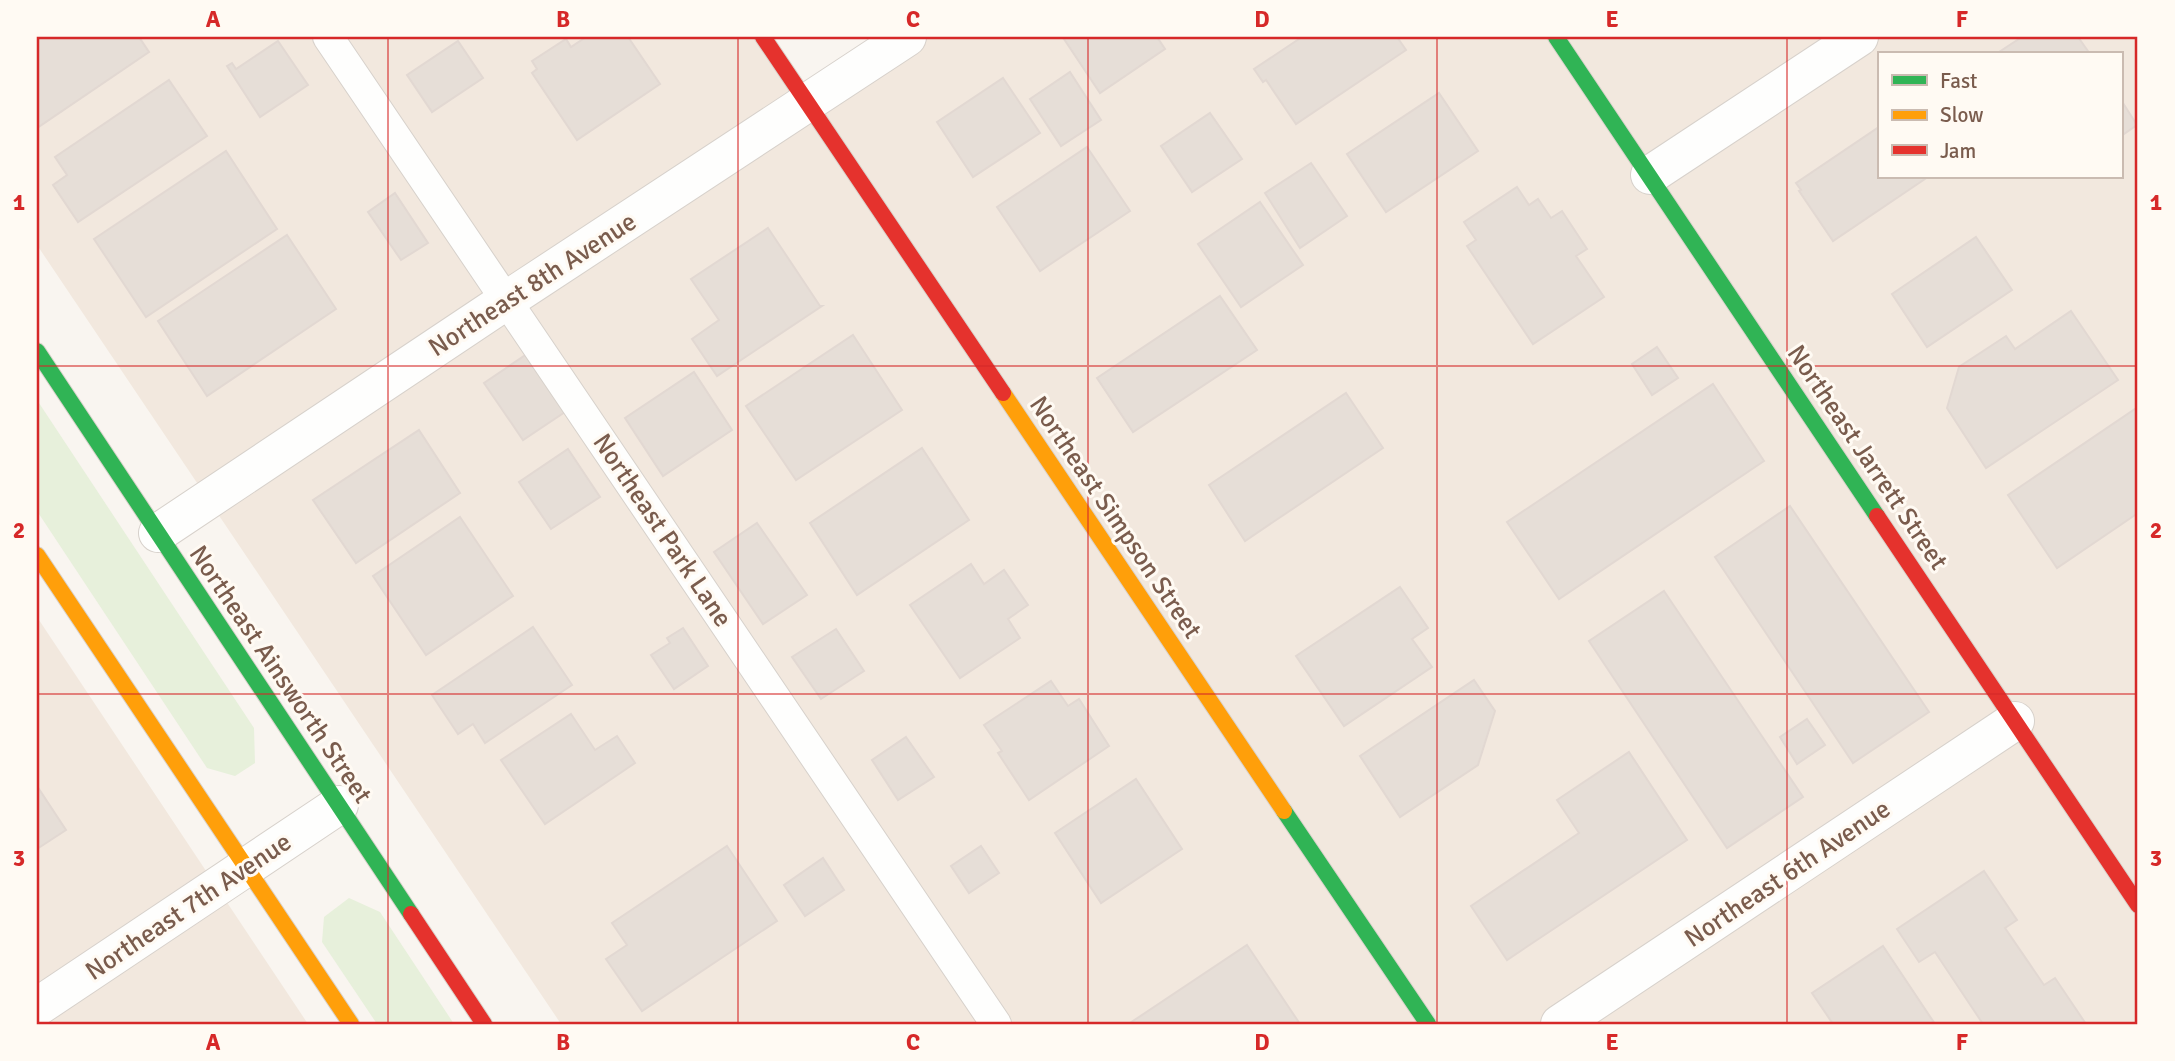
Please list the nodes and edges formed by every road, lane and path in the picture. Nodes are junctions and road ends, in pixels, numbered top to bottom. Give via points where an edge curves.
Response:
1 (328, 37) edge
2 (763, 37) edge
3 (907, 37) edge
4 (1556, 37) edge
5 (1859, 37) edge
6 (808, 103) junction
7 (1650, 175) junction
8 (507, 300) junction
9 (37, 351) edge
10 (158, 533) junction
11 (37, 555) edge
12 (2015, 721) junction
13 (339, 805) junction
14 (246, 868) junction
15 (2138, 905) edge
16 (37, 1007) edge
17 (351, 1024) edge
18 (484, 1024) edge
19 (996, 1024) edge
20 (1428, 1024) edge
21 (1560, 1024) edge

1 - 8 lane, Northeast Park Lane
2 - 6 street, Northeast Simpson Street
3 - 6 street, Northeast 8th Avenue
4 - 7 street, Northeast Jarrett Street
5 - 7 street
6 - 8 street, Northeast 8th Avenue
6 - 20 street, Northeast Simpson Street
7 - 12 street, Northeast Jarrett Street
8 - 10 street, Northeast 8th Avenue
8 - 19 lane, Northeast Park Lane
9 - 10 street, Northeast Ainsworth Street
10 - 13 street, Northeast Ainsworth Street
11 - 14 street
12 - 15 street, Northeast Jarrett Street
12 - 21 street, Northeast 6th Avenue
13 - 14 street, Northeast 7th Avenue
13 - 18 street, Northeast Ainsworth Street
14 - 16 street, Northeast 7th Avenue
14 - 17 street

